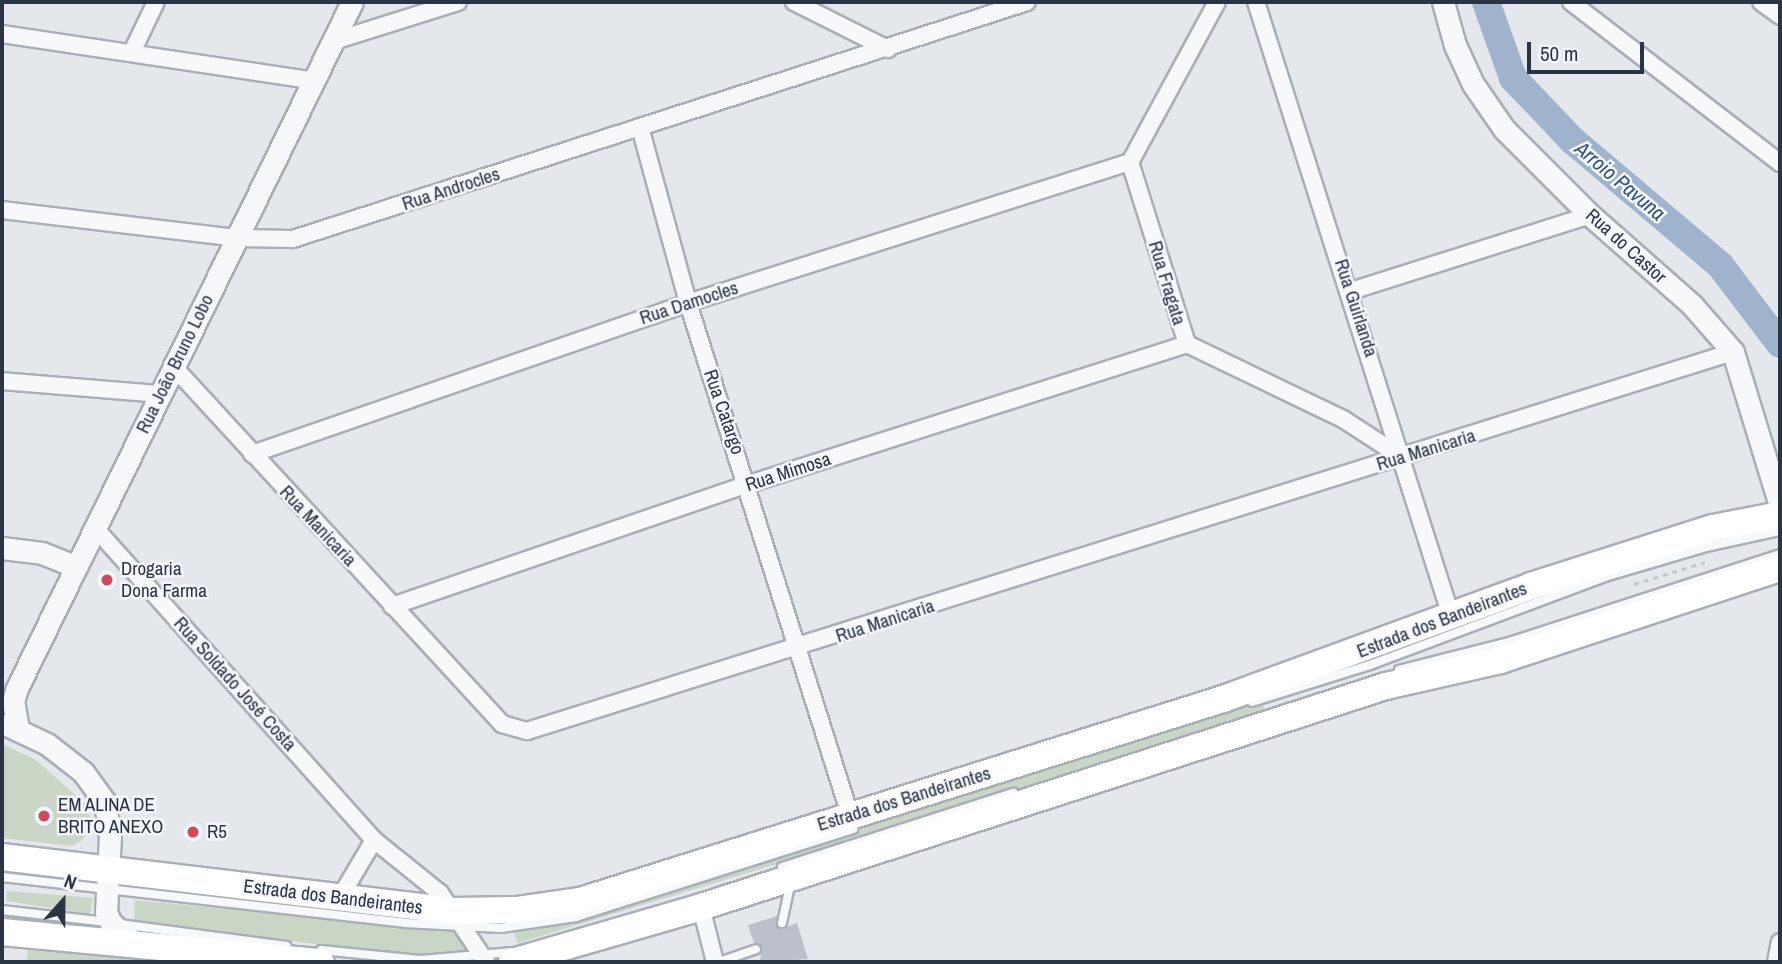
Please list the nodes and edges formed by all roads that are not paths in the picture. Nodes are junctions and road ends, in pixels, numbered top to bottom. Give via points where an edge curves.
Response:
1 (156, 2) edge
2 (352, 2) edge
3 (458, 2) edge
4 (794, 2) edge
5 (1027, 2) edge
6 (1216, 2) edge
7 (1256, 2) edge
8 (1443, 2) edge
9 (1571, 2) edge
10 (1761, 2) edge
11 (1780, 16) edge
12 (2, 34) edge
13 (334, 41) junction
14 (888, 48) junction
15 (132, 52) junction
16 (316, 81) junction
17 (640, 127) junction
18 (1129, 162) junction
19 (1780, 163) edge
20 (2, 210) edge
21 (1590, 215) junction
22 (238, 238) junction
23 (1351, 291) junction
24 (688, 303) junction
25 (1187, 344) junction
26 (1733, 352) junction
27 (172, 365) junction
28 (2, 381) edge
29 (159, 394) junction
30 (252, 454) junction
31 (1403, 458) junction
32 (749, 484) junction
33 (1780, 506) edge
34 (1780, 515) edge
35 (96, 529) junction
36 (1780, 530) edge
37 (2, 548) edge
38 (1780, 554) edge
39 (76, 567) junction
40 (1780, 568) edge
41 (392, 606) junction
42 (1451, 616) junction
43 (798, 649) junction
44 (1394, 672) dead end
45 (1380, 676) dead end
46 (1367, 680) dead end
47 (1247, 704) dead end
48 (1277, 709) dead end
49 (10, 726) edge
50 (1044, 784) dead end
51 (1022, 790) dead end
52 (858, 820) junction
53 (374, 840) junction
54 (2, 857) edge
55 (782, 874) junction
56 (2, 877) edge
57 (105, 878) junction
58 (339, 900) junction
59 (701, 907) junction
60 (2, 910) edge
61 (640, 912) dead end
62 (458, 919) junction
63 (111, 922) junction
64 (782, 923) dead end
65 (2, 932) edge
66 (1780, 942) edge
67 (137, 945) junction
68 (296, 947) dead end
69 (756, 949) dead end
70 (315, 956) edge
71 (484, 959) edge
72 (539, 959) edge
73 (512, 962) edge
74 (717, 962) edge
75 (1776, 962) edge

1 - 15 street
2 - 13 street, Rua João Bruno Lobo
3 - 13 street
4 - 14 street
5 - 14 street, Rua Androcles
6 - 18 street
7 - 23 street, Rua Guirlanda
8 - 21 street, Rua do Castor via 1468,74 1504,129
9 - 19 street
10 - 11 street
12 - 15 street
13 - 16 street, Rua João Bruno Lobo
14 - 17 street, Rua Androcles
15 - 16 street
16 - 22 street, Rua João Bruno Lobo
17 - 22 street, Rua Androcles via 314,235
17 - 24 street, Rua Catargo
18 - 24 street, Rua Damocles
18 - 25 street, Rua Fragata
20 - 22 street, Rua Androcles
21 - 23 street
21 - 26 street, Rua do Castor via 1692,305
22 - 27 street, Rua João Bruno Lobo
23 - 31 street, Rua Guirlanda
24 - 30 street, Rua Damocles
24 - 32 street, Rua Catargo
25 - 31 street, Rua Fragata via 1343,419
25 - 32 street, Rua Mimosa
26 - 31 street, Rua Manicaria
26 - 33 street, Rua do Castor
27 - 29 street, Rua João Bruno Lobo
27 - 30 street, Rua Manicaria
28 - 29 street
29 - 35 street, Rua João Bruno Lobo
30 - 41 street, Rua Manicaria
31 - 42 street, Rua Guirlanda
31 - 43 street, Rua Manicaria via 1280,491
32 - 41 street, Rua Mimosa
32 - 43 street, Rua Catargo
34 - 42 main road, Estrada dos Bandeirantes via 1713,528
35 - 39 street, Rua João Bruno Lobo
35 - 53 street, Rua Soldado José Costa
36 - 47 lane via 1605,577 1370,665
37 - 39 street via 42,552
38 - 44 lane via 1509,642
39 - 49 street, Rua João Bruno Lobo via 17,688
40 - 55 main road, Estrada dos Bandeirantes via 1500,660 1386,686
41 - 43 street, Rua Manicaria via 513,731 527,731
42 - 52 main road, Estrada dos Bandeirantes via 1223,699
43 - 52 street, Rua Catargo
45 - 46 lane
48 - 50 lane
49 - 57 street via 47,744 96,787 109,818
51 - 55 lane
52 - 62 main road, Estrada dos Bandeirantes via 580,901
53 - 58 street
53 - 62 street, Rua Soldado José Costa via 440,893
54 - 57 main road, Estrada dos Bandeirantes
55 - 59 main road, Estrada dos Bandeirantes
55 - 64 lane
56 - 57 lane
57 - 58 main road, Estrada dos Bandeirantes
57 - 62 lane
57 - 63 street
58 - 62 main road, Estrada dos Bandeirantes
59 - 72 main road, Estrada dos Bandeirantes
59 - 74 street
60 - 63 lane
61 - 71 lane
62 - 71 street, Rua Soldado José Costa
63 - 67 street
63 - 68 lane
65 - 67 main road
66 - 75 street
67 - 70 main road
69 - 74 lane
70 - 71 lane
72 - 73 main road, Estrada dos Bandeirantes

